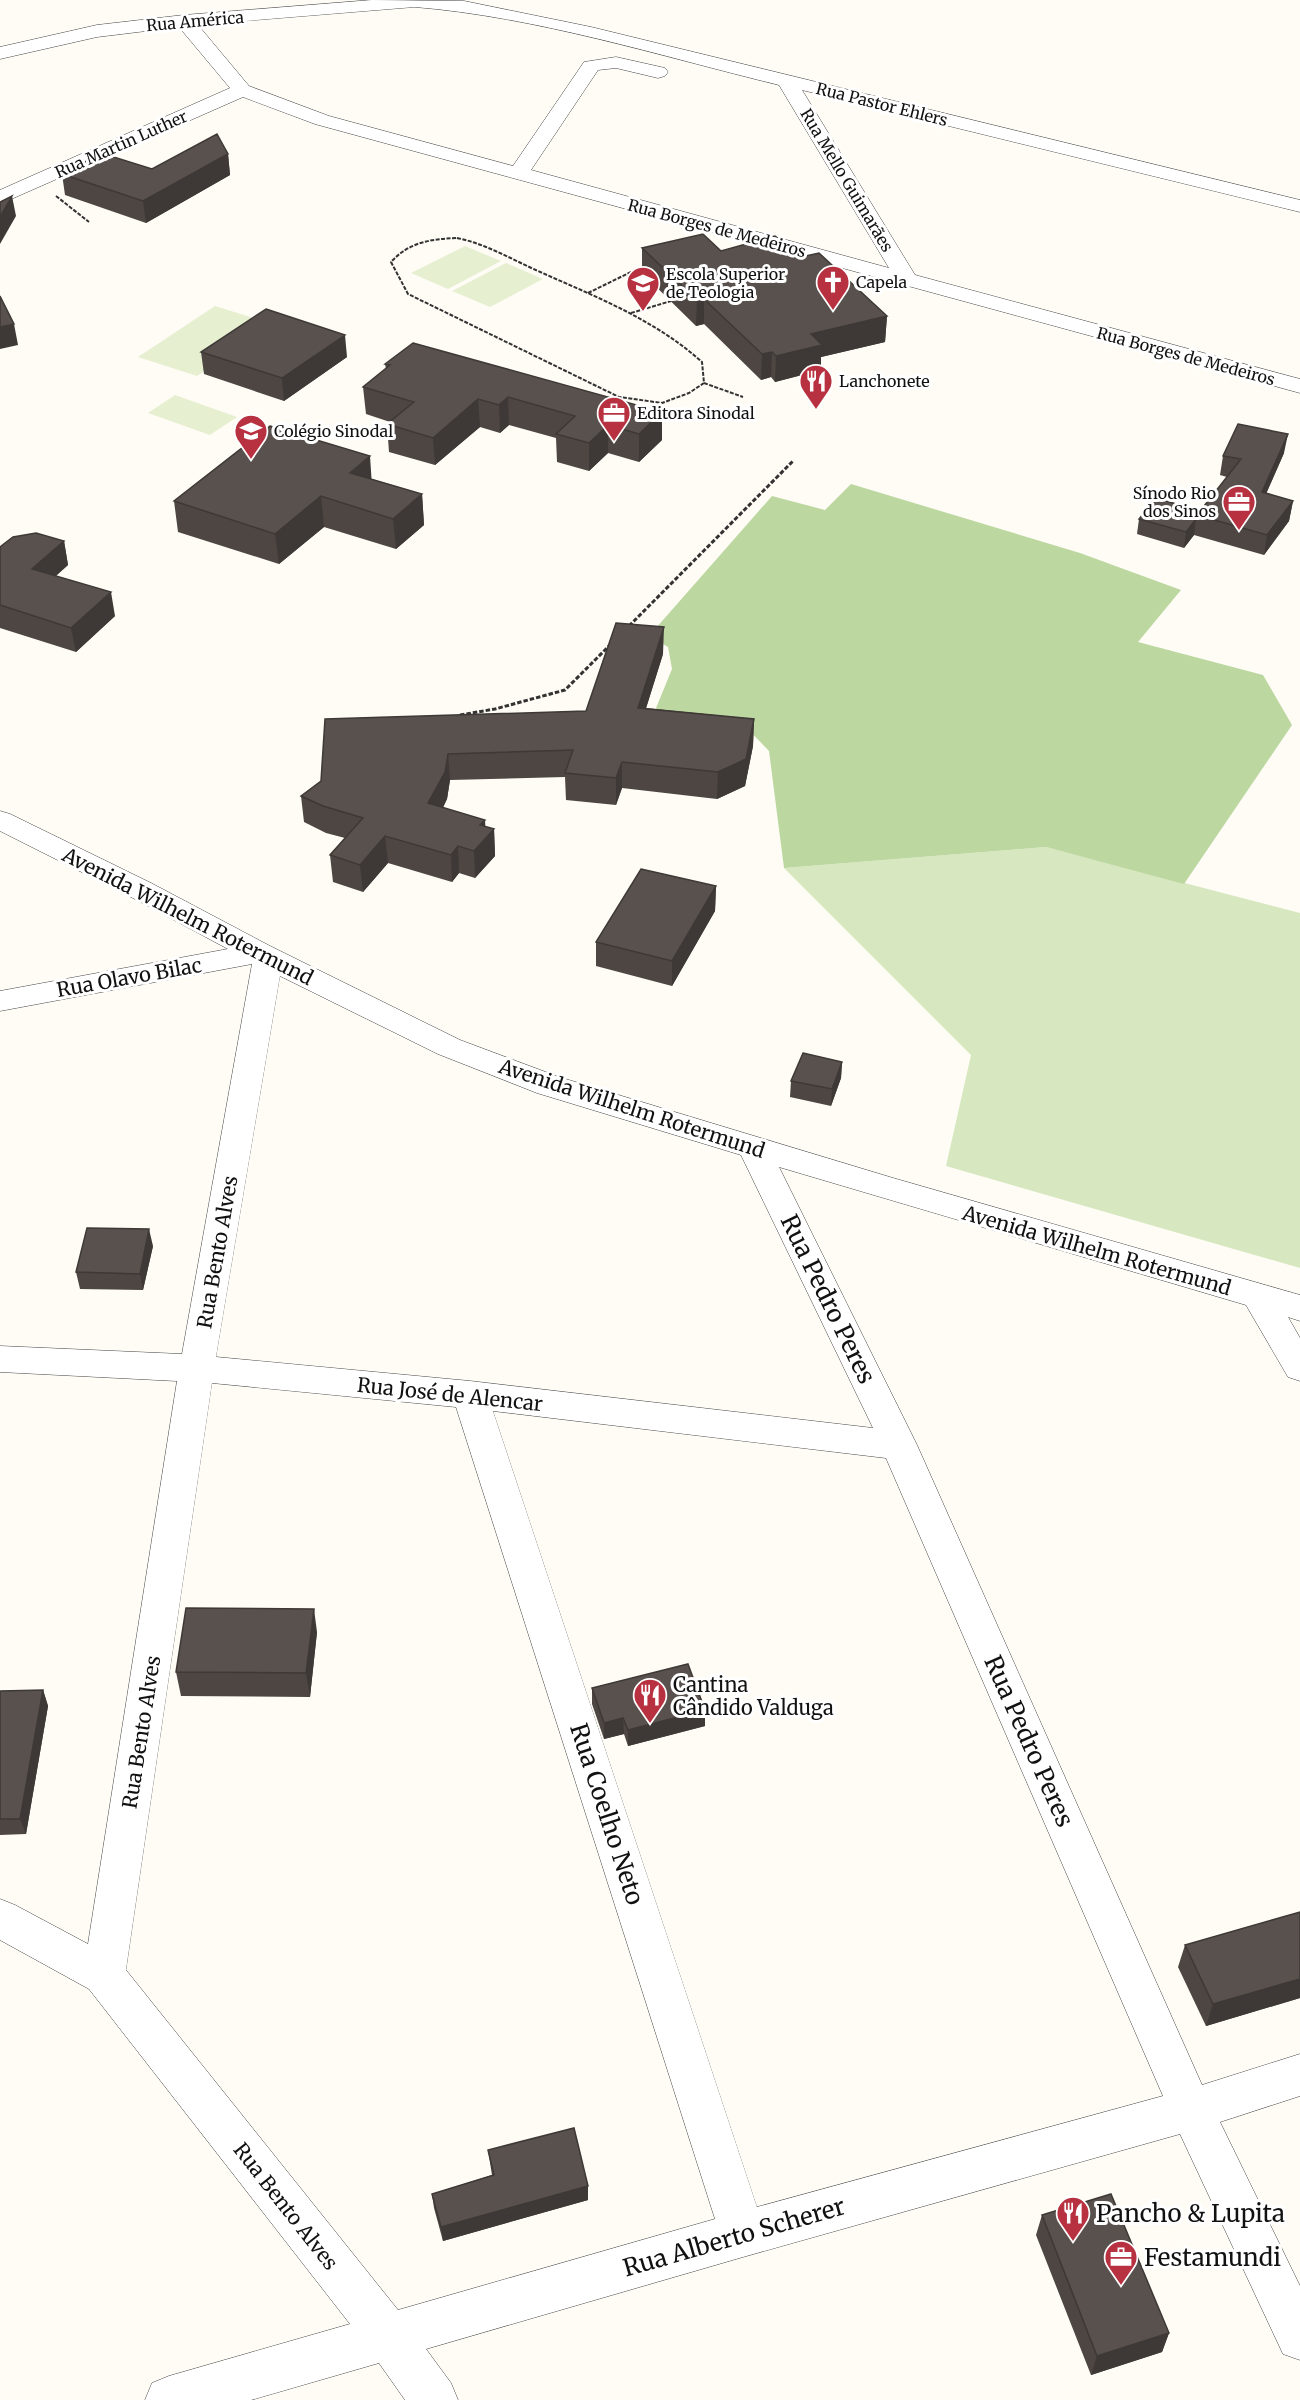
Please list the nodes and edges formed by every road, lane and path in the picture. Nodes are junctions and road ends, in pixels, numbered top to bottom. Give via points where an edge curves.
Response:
1 (464, 6) joint
2 (244, 8) edge
3 (183, 21) junction
4 (0, 53) edge
5 (676, 76) dead end
6 (786, 80) junction
7 (242, 90) junction
8 (780, 103) dead end
9 (803, 108) junction
10 (518, 174) junction
11 (36, 181) junction
12 (0, 198) edge
13 (1300, 206) edge
14 (89, 222) dead end
15 (657, 264) edge
16 (907, 279) junction
17 (588, 294) junction
18 (671, 301) edge
19 (631, 313) junction
20 (1300, 360) edge
21 (704, 383) junction
22 (1290, 384) edge
23 (743, 397) dead end
24 (794, 460) dead end
25 (622, 633) edge
26 (614, 641) edge
27 (460, 715) edge
28 (0, 820) edge
29 (263, 956) junction
30 (0, 1001) edge
31 (753, 1147) junction
32 (1257, 1296) junction
33 (1300, 1308) edge
34 (0, 1359) edge
35 (197, 1368) junction
36 (1300, 1368) edge
37 (470, 1395) junction
38 (899, 1445) junction
39 (0, 1918) edge
40 (104, 1976) junction
41 (1300, 2075) edge
42 (1191, 2110) junction
43 (743, 2234) junction
44 (388, 2335) junction
45 (1300, 2337) edge
46 (169, 2400) edge
47 (434, 2400) edge

1 - 2 street, Rua América via 415,2
1 - 6 street, Rua Pastor Ehlers
2 - 3 street, Rua América
3 - 4 street, Rua América via 97,31
3 - 7 street
5 - 10 street via 618,62 602,61 591,66
6 - 9 street, Rua Mello Guimarães
6 - 13 street, Rua Pastor Ehlers
7 - 10 street, Rua Borges de Medeiros via 322,120
7 - 11 street, Rua Martin Luther
8 - 9 street
9 - 16 street, Rua Mello Guimarães
10 - 16 street, Rua Borges de Medeiros
11 - 12 street, Rua Martin Luther
11 - 14 path
15 - 17 path via 635,270
16 - 22 street, Rua Borges de Medeiros
17 - 19 path
17 - 21 path via 477,241 426,239 399,251 391,262 408,294 619,397 662,403
18 - 19 path
19 - 21 path via 672,336 702,362
20 - 22 street
21 - 23 path
24 - 25 path
26 - 27 path via 564,690
28 - 29 street, Avenida Wilhelm Rotermund
29 - 30 street, Rua Olavo Bilac
29 - 31 street, Avenida Wilhelm Rotermund via 449,1047 548,1085
29 - 35 street, Rua Bento Alves
31 - 32 street, Avenida Wilhelm Rotermund
31 - 38 street, Rua Pedro Peres
32 - 33 street, Avenida Wilhelm Rotermund
32 - 36 street
34 - 35 street, Rua José de Alencar
35 - 37 street, Rua José de Alencar
35 - 40 street, Rua Bento Alves
37 - 38 street, Rua José de Alencar
37 - 43 street, Rua Coelho Neto
38 - 42 street, Rua Pedro Peres
39 - 40 street
40 - 44 street, Rua Bento Alves
41 - 42 street, Rua Alberto Scherer
42 - 43 street, Rua Alberto Scherer
42 - 45 street, Rua Pedro Peres
43 - 44 street, Rua Alberto Scherer
44 - 46 street, Rua Alberto Scherer
44 - 47 street, Rua Bento Alves

